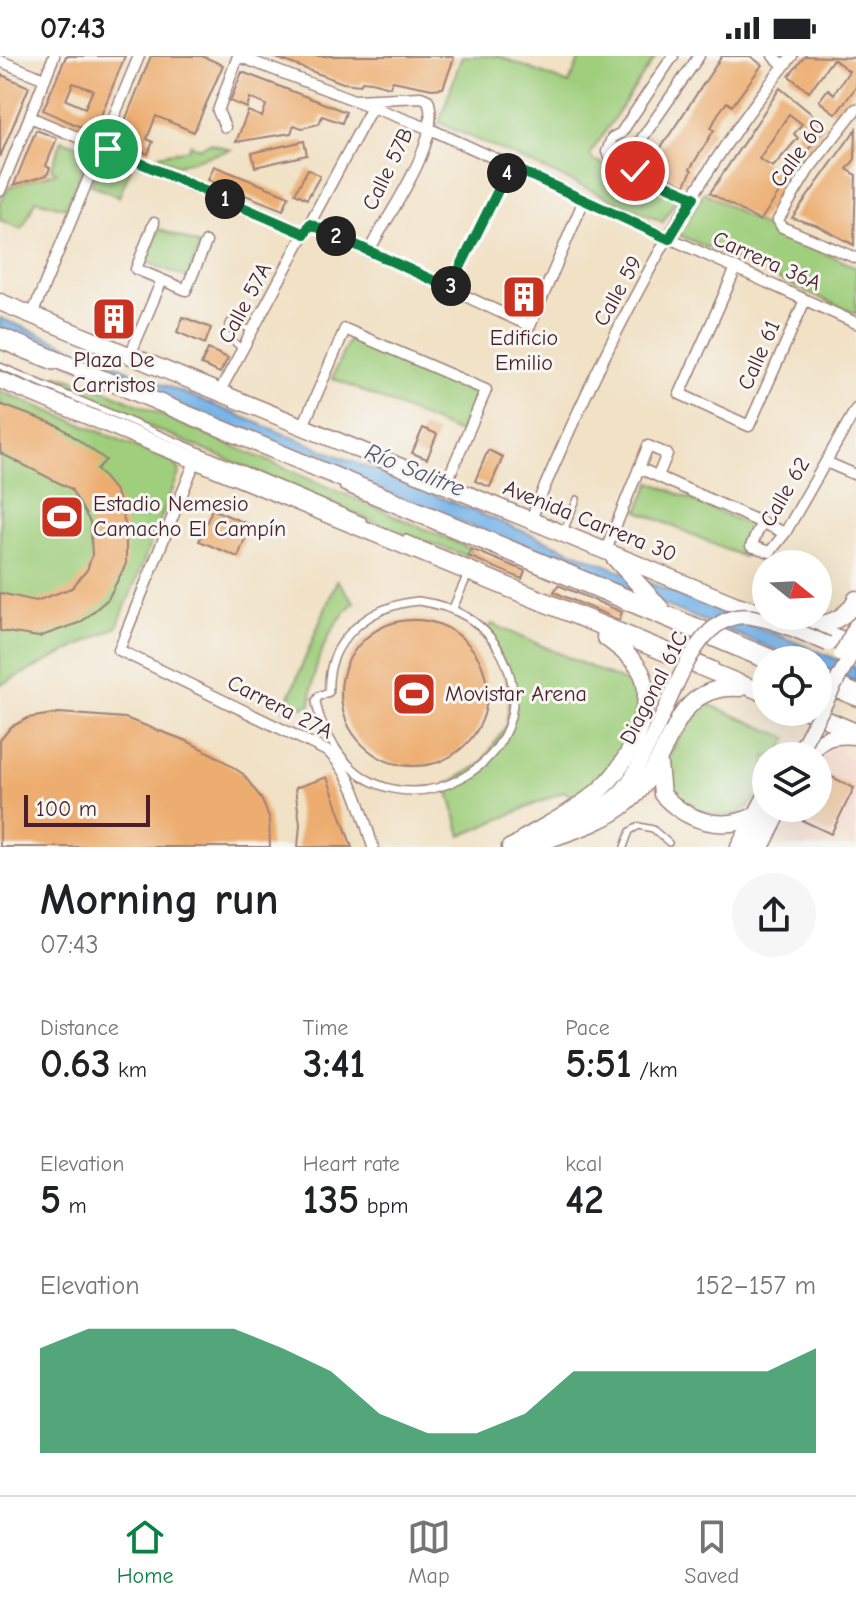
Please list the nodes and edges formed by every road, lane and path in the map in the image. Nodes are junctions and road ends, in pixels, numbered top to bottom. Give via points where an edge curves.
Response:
1 (54, 56) edge
2 (139, 56) edge
3 (238, 56) edge
4 (673, 56) edge
5 (699, 56) edge
6 (773, 56) edge
7 (0, 61) edge
8 (788, 61) edge
9 (45, 79) junction
10 (355, 100) junction
11 (428, 100) joint
12 (372, 107) junction
13 (856, 109) edge
14 (30, 117) junction
15 (225, 127) dead end
16 (430, 129) junction
17 (102, 146) junction
18 (510, 166) junction
19 (635, 171) junction
20 (0, 191) edge
21 (694, 197) junction
22 (584, 200) junction
23 (154, 223) dead end
24 (308, 229) junction
25 (669, 239) junction
26 (206, 242) dead end
27 (368, 252) junction
28 (856, 258) edge
29 (736, 268) junction
30 (162, 280) junction
31 (450, 288) junction
32 (805, 300) junction
33 (0, 302) edge
34 (32, 315) junction
35 (856, 323) edge
36 (253, 331) junction
37 (0, 336) edge
38 (0, 346) edge
39 (243, 349) junction
40 (130, 355) junction
41 (0, 366) edge
42 (0, 380) edge
43 (220, 391) junction
44 (856, 409) edge
45 (303, 426) junction
46 (196, 459) junction
47 (826, 462) junction
48 (639, 468) junction
49 (856, 475) edge
50 (658, 476) junction
51 (445, 486) junction
52 (577, 499) dead end
53 (531, 519) junction
54 (762, 522) junction
55 (564, 533) junction
56 (785, 533) junction
57 (606, 550) junction
58 (468, 573) junction
59 (453, 608) junction
60 (752, 610) edge
61 (855, 614) edge
62 (584, 622) junction
63 (832, 622) edge
64 (683, 623) junction
65 (817, 630) edge
66 (856, 645) edge
67 (752, 650) edge
68 (856, 655) edge
69 (752, 660) edge
70 (832, 666) edge
71 (832, 683) edge
72 (752, 686) edge
73 (752, 687) edge
74 (752, 690) edge
75 (856, 693) edge
76 (832, 694) edge
77 (856, 703) edge
78 (832, 715) edge
79 (832, 723) edge
80 (856, 724) edge
81 (856, 734) edge
82 (804, 742) edge
83 (822, 742) edge
84 (659, 762) junction
85 (752, 816) edge
86 (757, 822) edge
87 (761, 822) edge
88 (764, 822) edge
89 (669, 843) dead end
90 (520, 844) edge
91 (373, 847) edge
92 (624, 847) edge
93 (738, 847) edge
94 (750, 847) edge
95 (761, 847) edge

1 - 9 street
2 - 17 street
3 - 10 street, Carrera 36A
3 - 15 street via 218,111
4 - 19 street via 621,133 609,142 615,163
5 - 19 street via 632,153
6 - 8 street
7 - 9 street
8 - 21 street, Calle 59 via 733,132
9 - 14 street
10 - 11 street, Carrera 36A
10 - 12 street, Carrera 36A
11 - 16 street, Calle 57B
12 - 16 street, Carrera 36A
12 - 24 street, Calle 57A
13 - 28 street, Calle 60 via 798,185 778,223
14 - 17 street
14 - 20 street
16 - 18 street, Carrera 36A
16 - 27 street, Calle 57B
17 - 24 street
17 - 34 street
18 - 22 street, Carrera 36A
18 - 31 street
19 - 21 street
21 - 25 street, Calle 59
22 - 25 street, Carrera 36A
22 - 31 street via 530,326
23 - 30 street via 136,269
24 - 27 street
24 - 36 street, Calle 57A
25 - 29 street, Carrera 36A
25 - 53 street, Calle 59 via 587,389
26 - 30 street via 186,290
27 - 31 street
29 - 32 street, Carrera 36A
29 - 32 street, Calle 61 via 680,394 749,426
30 - 40 street
32 - 35 street, Carrera 36A
33 - 34 highway, Avenida Carrera 30
34 - 40 highway, Avenida Carrera 30
36 - 39 street, Calle 57A
36 - 39 lane via 230,322 227,338
37 - 64 highway
38 - 69 lane via 171,413
39 - 43 street, Calle 57A
40 - 43 highway, Avenida Carrera 30
41 - 72 lane
42 - 46 highway
43 - 45 highway, Avenida Carrera 30
44 - 47 street, Calle 62
45 - 51 highway, Avenida Carrera 30
45 - 51 street via 345,329 486,390
46 - 58 highway
46 - 91 street, Carrera 27A via 119,650 329,752 358,797
47 - 49 street
47 - 56 street, Calle 62
48 - 50 street
48 - 50 street via 648,446 667,454
48 - 57 street
50 - 54 street
51 - 53 highway, Avenida Carrera 30
52 - 55 lane
53 - 55 highway, Avenida Carrera 30
54 - 56 street
54 - 56 street, Calle 62 via 751,546 770,552
55 - 57 highway, Avenida Carrera 30
57 - 60 highway, Avenida Carrera 30
57 - 64 highway via 656,605
58 - 59 street
58 - 62 highway
59 - 59 street via 483,629 509,672 512,705 503,737 491,756 457,782 411,791 374,783 341,756 317,708 319,696 329,692 335,652 356,626 389,606 418,601
61 - 63 highway
61 - 70 main road, bridge
62 - 73 highway
62 - 90 highway via 637,664 648,690 643,716 631,752 613,780
64 - 67 highway
65 - 66 highway, Avenida Carrera 30
66 - 82 main road, bridge
68 - 90 main road, Diagonal 61C, bridge via 761,619 723,620 700,643 632,778 615,799
71 - 75 highway
74 - 84 highway via 715,688 695,698
76 - 77 lane
78 - 80 lane
79 - 81 highway
81 - 83 highway
84 - 85 highway via 662,794 681,810 720,826
84 - 90 highway via 620,809
86 - 93 main road
87 - 94 main road
88 - 95 highway
89 - 92 lane via 653,829 639,826 630,831

